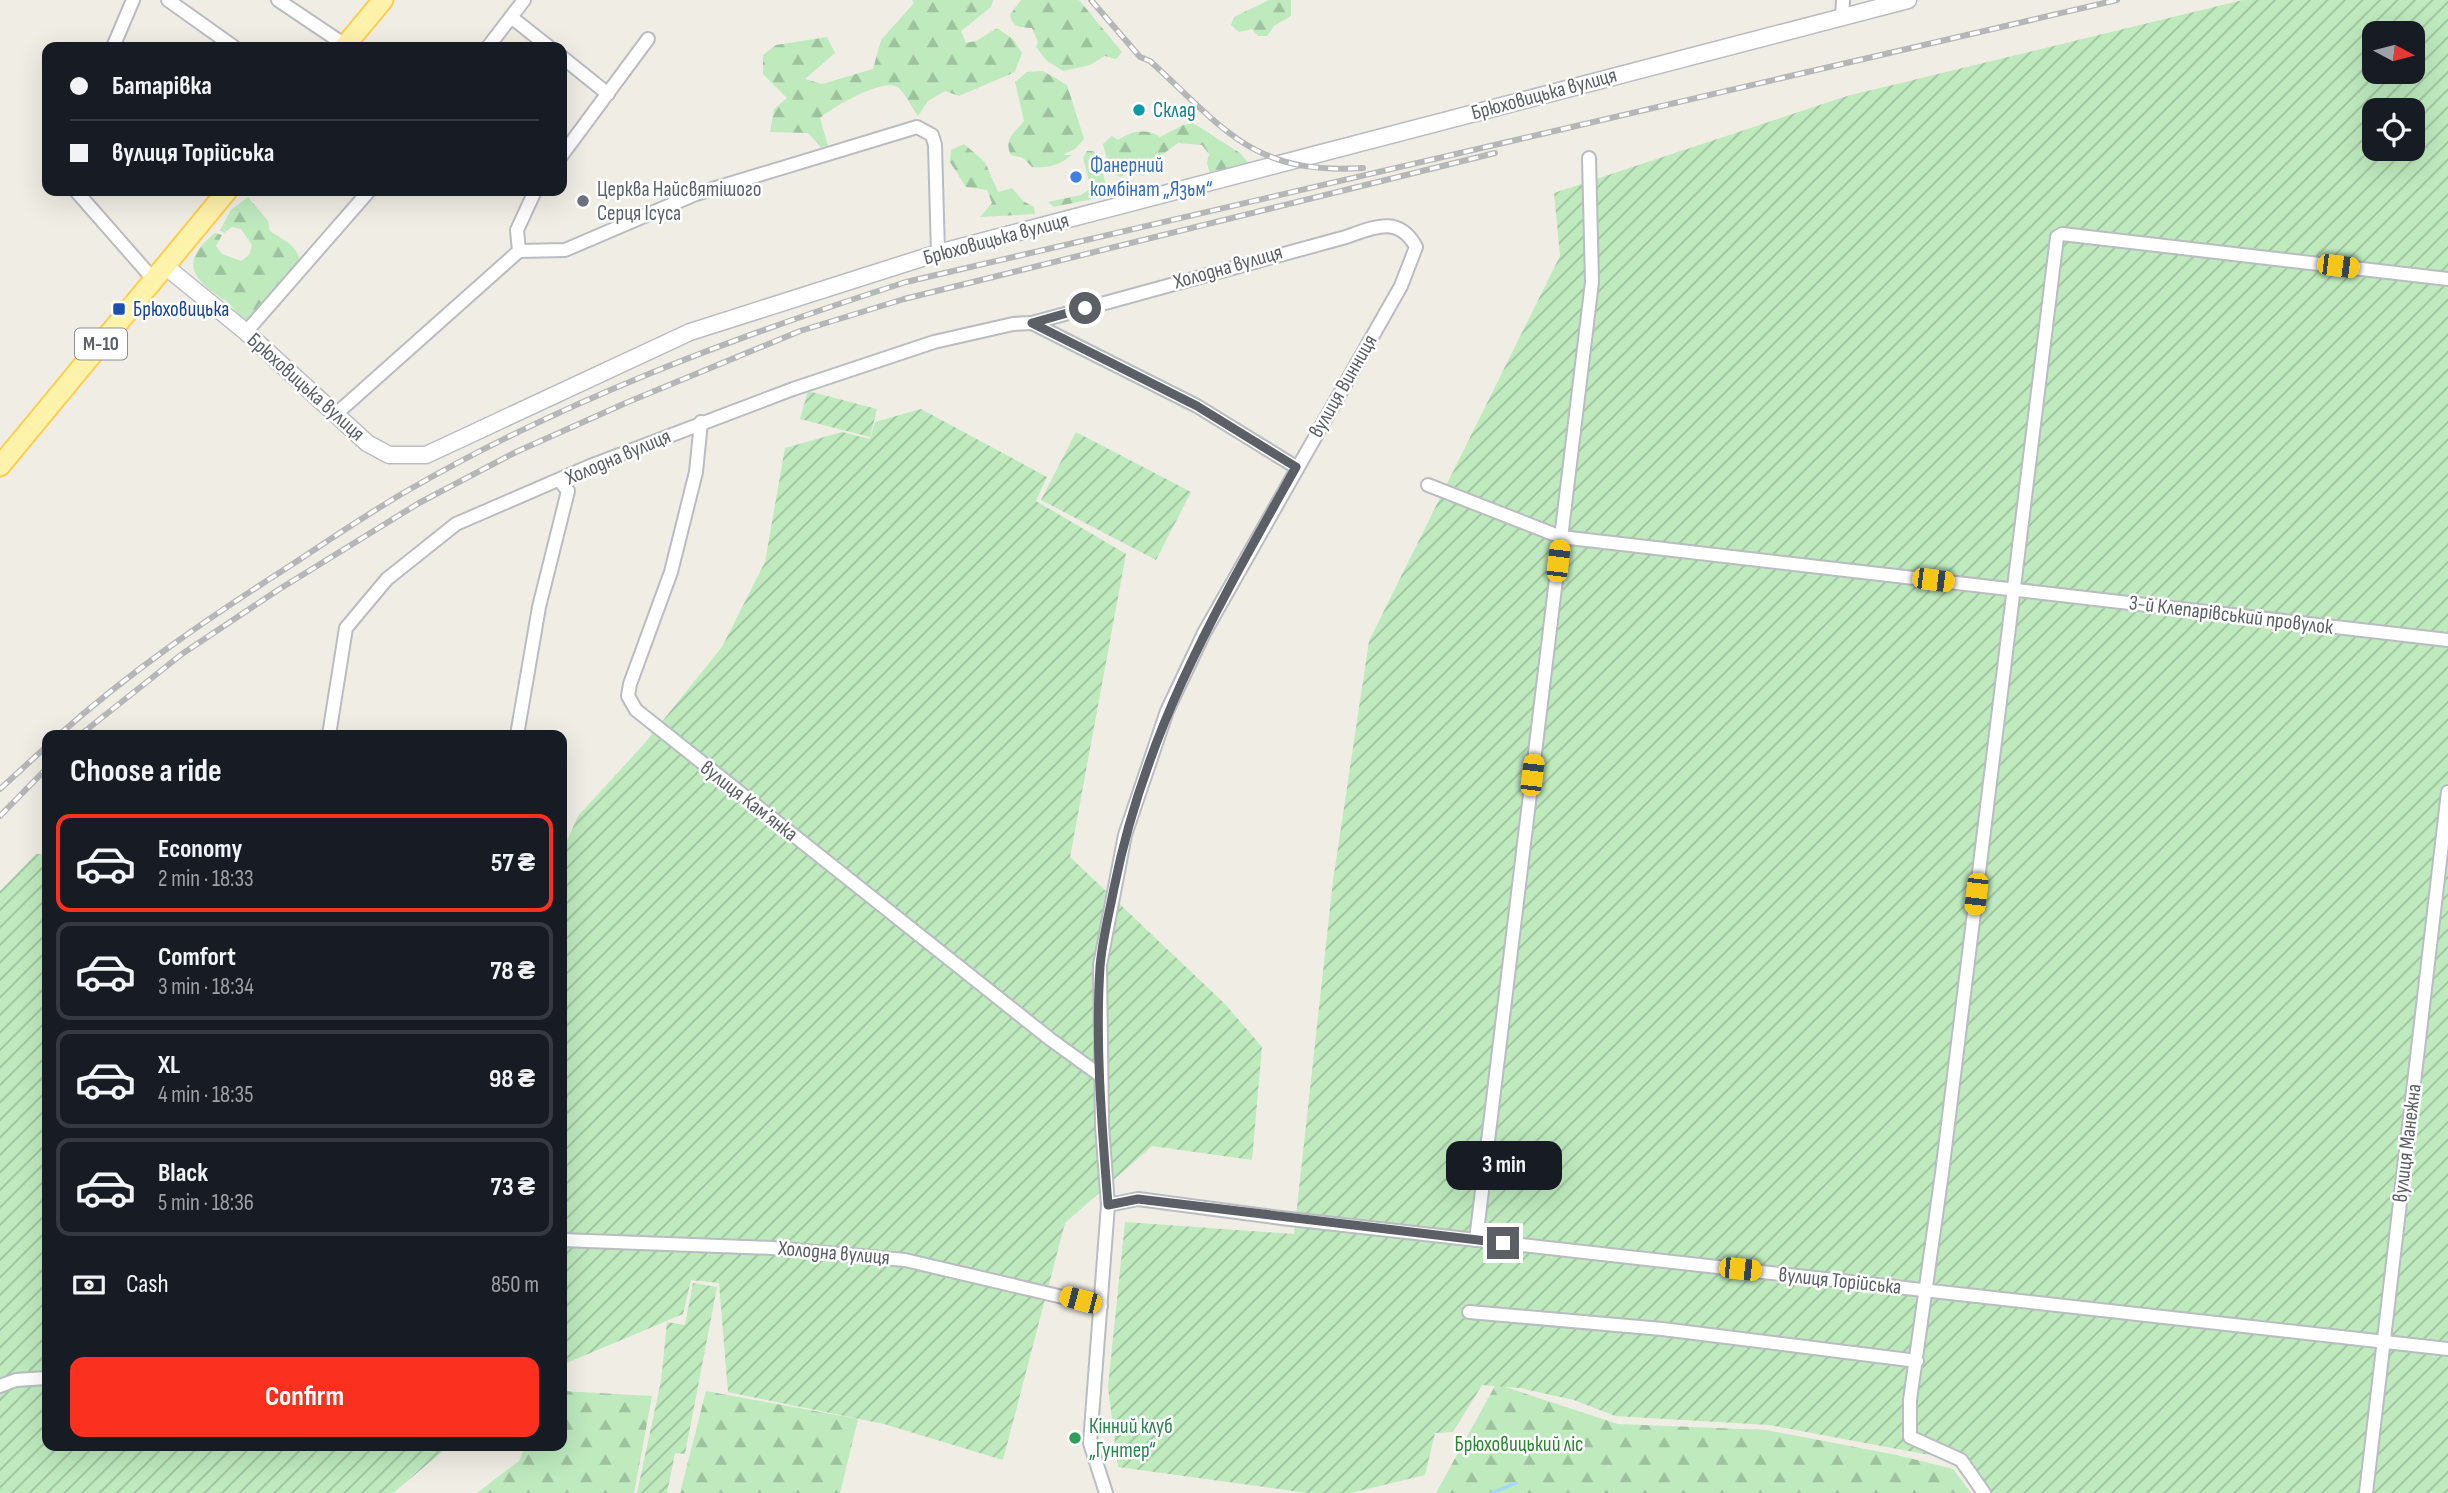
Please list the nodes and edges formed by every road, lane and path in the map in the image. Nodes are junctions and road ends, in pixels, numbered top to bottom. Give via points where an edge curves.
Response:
1 (133, 0) edge
2 (168, 0) edge
3 (278, 0) edge
4 (383, 0) edge
5 (524, 0) edge
6 (1843, 0) edge
7 (1908, 0) edge
8 (511, 17) junction
9 (1842, 17) junction
10 (648, 39) dead end
11 (115, 42) edge
12 (227, 42) edge
13 (338, 42) edge
14 (347, 42) edge
15 (492, 42) edge
16 (543, 42) edge
17 (567, 61) edge
18 (608, 93) junction
19 (567, 148) edge
20 (1589, 158) dead end
21 (81, 196) edge
22 (223, 196) edge
23 (365, 196) edge
24 (533, 196) edge
25 (1416, 247) joint
26 (519, 251) junction
27 (938, 253) junction
28 (160, 273) junction
29 (2448, 279) edge
30 (1032, 323) junction
31 (246, 332) junction
32 (336, 414) junction
33 (701, 422) junction
34 (0, 466) edge
35 (1296, 467) junction
36 (560, 481) junction
37 (1428, 485) dead end
38 (1560, 537) junction
39 (2013, 590) junction
40 (2448, 640) edge
41 (330, 730) edge
42 (518, 730) edge
43 (2448, 792) edge
44 (1101, 1076) junction
45 (1108, 1205) junction
46 (567, 1240) edge
47 (1476, 1240) junction
48 (1925, 1290) junction
49 (1101, 1306) junction
50 (1469, 1311) dead end
51 (2384, 1342) junction
52 (2448, 1349) edge
53 (1917, 1362) junction
54 (42, 1378) edge
55 (0, 1386) edge
56 (1106, 1493) edge
57 (1984, 1493) edge
58 (2366, 1493) edge

1 - 11 street
2 - 12 street
3 - 13 street
4 - 14 main road
5 - 8 street
6 - 9 street
7 - 9 main road, Брюховицька вулиця
8 - 15 street
8 - 16 street
9 - 27 main road, Брюховицька вулиця
10 - 18 street
17 - 18 street
18 - 19 street
20 - 38 street via 1591,282
21 - 28 street
22 - 28 main road, М-10
23 - 31 street
24 - 26 street via 517,230
25 - 30 street, Холодна вулиця via 1396,226 1379,225
25 - 35 street, вулиця Винниця via 1401,286
26 - 27 street via 565,250 696,194 917,127 932,135 936,145
26 - 32 street
27 - 32 main road, Брюховицька вулиця via 690,331 426,455 389,455 367,443
28 - 31 main road, Брюховицька вулиця
28 - 34 main road, М-10
29 - 39 street via 2062,234 2057,237
30 - 33 street, Холодна вулиця via 934,342
30 - 35 street via 1197,406
31 - 32 main road, Брюховицька вулиця
33 - 36 street, Холодна вулиця
33 - 44 street, вулиця Камʼянка via 696,472 674,563 630,684 628,696 636,710
35 - 44 street, вулиця Винниця via 1203,633 1144,771 1125,835 1100,965
36 - 41 street, Холодна вулиця via 456,524 378,588 346,628
36 - 42 street via 568,491 539,607
37 - 38 street, 3-й Клепарівський провулок
38 - 39 street, 3-й Клепарівський провулок
38 - 47 street
39 - 40 street, 3-й Клепарівський провулок
39 - 48 street
43 - 51 street, вулиця Манежна
44 - 45 street, вулиця Винниця
45 - 47 street, вулиця Торійська via 1138,1199
45 - 49 street, вулиця Винниця
46 - 49 street, Холодна вулиця via 772,1248 905,1260
47 - 48 street, вулиця Торійська
48 - 51 street, вулиця Торійська
48 - 53 street
49 - 56 street, вулиця Винниця via 1090,1443
50 - 53 street via 1662,1328
51 - 52 street, вулиця Торійська
51 - 58 street, вулиця Манежна
53 - 57 street via 1910,1437 1961,1460
54 - 55 street

